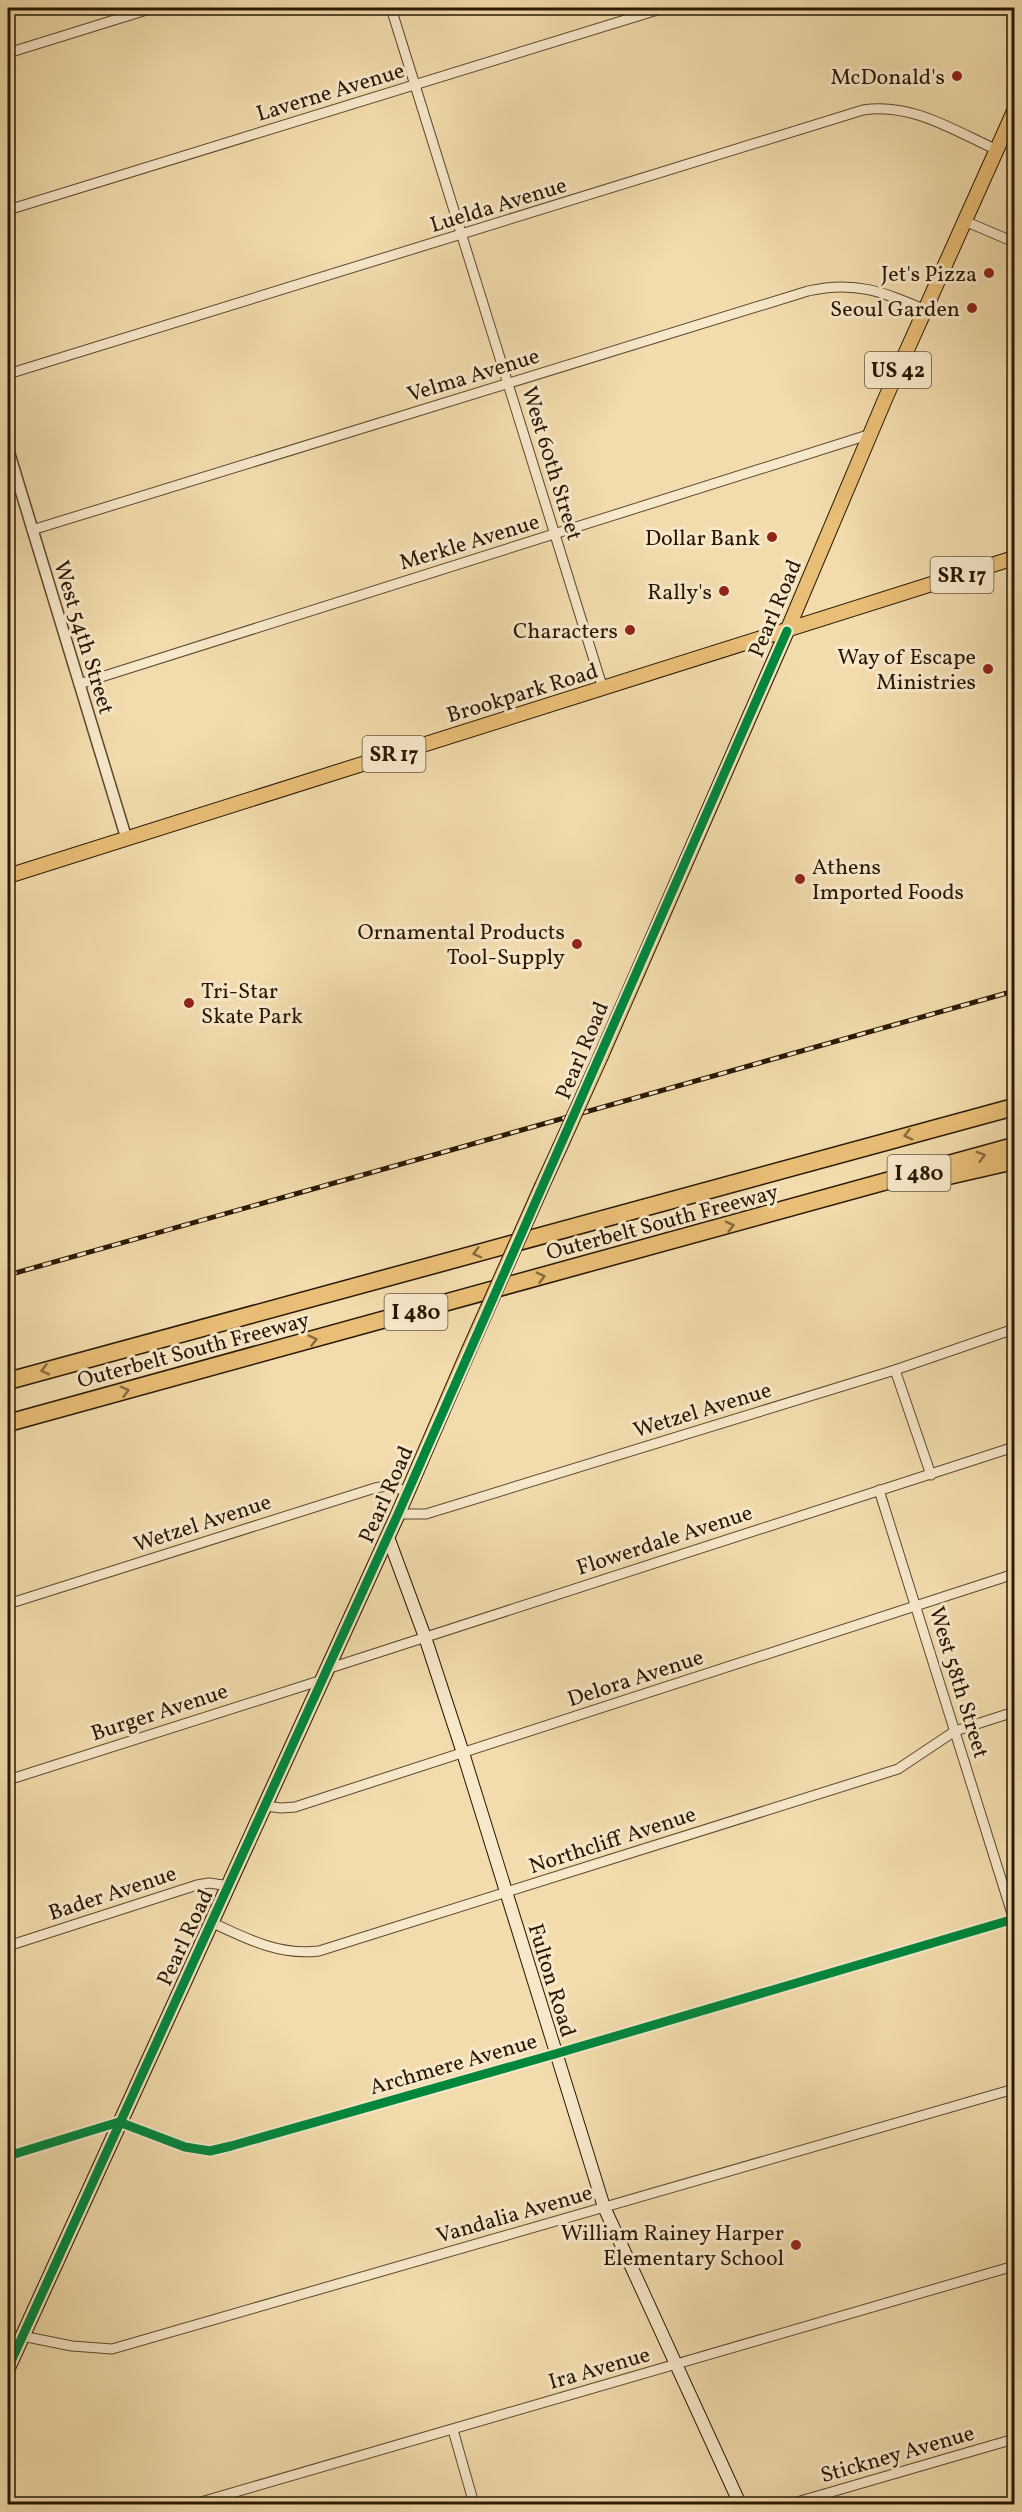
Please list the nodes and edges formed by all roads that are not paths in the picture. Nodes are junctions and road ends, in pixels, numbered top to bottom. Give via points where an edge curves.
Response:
1 (153, 8) edge
2 (391, 8) edge
3 (664, 8) edge
4 (8, 53) edge
5 (416, 85) junction
6 (1014, 111) edge
7 (997, 150) junction
8 (8, 210) edge
9 (967, 222) junction
10 (462, 235) junction
11 (1014, 242) edge
12 (926, 310) junction
13 (8, 374) edge
14 (508, 384) junction
15 (871, 434) junction
16 (8, 449) edge
17 (32, 531) junction
18 (554, 535) junction
19 (1014, 558) edge
20 (787, 631) junction
21 (79, 684) junction
22 (603, 689) junction
23 (126, 837) junction
24 (8, 876) edge
25 (1014, 1107) edge
26 (1014, 1146) edge
27 (1014, 1161) edge
28 (824, 1200) junction
29 (1014, 1329) edge
30 (895, 1370) junction
31 (8, 1381) edge
32 (8, 1423) edge
33 (1014, 1448) edge
34 (931, 1474) junction
35 (879, 1490) junction
36 (408, 1491) junction
37 (398, 1514) junction
38 (388, 1537) junction
39 (1014, 1574) edge
40 (8, 1604) edge
41 (916, 1605) junction
42 (424, 1637) junction
43 (324, 1674) junction
44 (1014, 1712) edge
45 (955, 1731) junction
46 (463, 1753) junction
47 (8, 1780) edge
48 (266, 1806) junction
49 (230, 1886) junction
50 (506, 1893) junction
51 (1014, 1919) edge
52 (213, 1923) junction
53 (8, 1946) edge
54 (555, 2054) junction
55 (1014, 2089) edge
56 (119, 2122) junction
57 (8, 2157) edge
58 (604, 2207) junction
59 (1014, 2266) edge
60 (22, 2336) junction
61 (676, 2364) junction
62 (8, 2368) edge
63 (453, 2430) junction
64 (1014, 2439) edge
65 (194, 2505) edge
66 (474, 2505) edge
67 (740, 2505) edge
68 (790, 2505) edge

1 - 4 street
2 - 5 street, West 60th Street
3 - 5 street, Laverne Avenue
5 - 8 street, Laverne Avenue
5 - 10 street, West 60th Street
6 - 7 main road, Pearl Road / US 42
7 - 9 main road, Pearl Road / US 42
7 - 10 street, Luelda Avenue via 908,111 868,109
9 - 11 street
9 - 12 main road, Pearl Road / US 42
10 - 13 street, Luelda Avenue
10 - 14 street, West 60th Street
12 - 14 street, Velma Avenue via 865,287 828,287
12 - 15 main road, Pearl Road / US 42
14 - 17 street, Velma Avenue
14 - 18 street, West 60th Street
15 - 18 street, Merkle Avenue
15 - 20 main road, Pearl Road / US 42
16 - 17 street, West 54th Street
17 - 21 street, West 54th Street
18 - 21 street, Merkle Avenue
18 - 22 street, West 60th Street
19 - 20 main road, Brookpark Road / SR 17
20 - 22 main road, Brookpark Road / SR 17
20 - 36 main road, Pearl Road / US 42, bridge
21 - 23 street, West 54th Street
22 - 23 main road, Brookpark Road / SR 17
23 - 24 main road, Brookpark Road / SR 17
25 -> 31 highway, Outerbelt South Freeway / I 480
28 -> 26 highway, Outerbelt South Freeway / I 480
27 - 28 highway
32 -> 28 highway, Outerbelt South Freeway / I 480
29 - 30 street, Wetzel Avenue
30 - 34 street
30 - 37 street, Wetzel Avenue via 426,1514
33 - 34 street, Flowerdale Avenue
34 - 35 street, Flowerdale Avenue
35 - 41 street, West 58th Street
35 - 42 street, Flowerdale Avenue
36 - 37 main road, Pearl Road / US 42
36 - 40 street, Wetzel Avenue via 375,1488
37 - 38 main road, Pearl Road / US 42
38 - 42 main road, Fulton Road
38 - 43 main road, Pearl Road / US 42
39 - 41 street, Delora Avenue
41 - 45 street, West 58th Street
41 - 46 street, Delora Avenue
42 - 43 street, Flowerdale Avenue
42 - 46 main road, Fulton Road
43 - 47 street, Burger Avenue
43 - 48 main road, Pearl Road / US 42
44 - 45 street, Northcliff Avenue
45 - 50 street, Northcliff Avenue via 898,1769
45 - 51 street, West 58th Street
46 - 48 street, Delora Avenue via 295,1807
46 - 50 main road, Fulton Road
48 - 49 main road, Pearl Road / US 42
49 - 52 main road, Pearl Road / US 42
49 - 53 street, Bader Avenue via 209,1882 197,1885
50 - 52 street, Northcliff Avenue via 319,1951 267,1947
50 - 54 main road, Fulton Road
51 - 54 street, Archmere Avenue
52 - 56 main road, Pearl Road / US 42
54 - 56 street, Archmere Avenue via 210,2151 185,2147
54 - 58 main road, Fulton Road
55 - 58 street, Vandalia Avenue
56 - 57 street
56 - 60 main road, Pearl Road / US 42
58 - 60 street, Vandalia Avenue via 112,2349
58 - 61 main road, Fulton Road
59 - 61 street, Ira Avenue
60 - 62 main road, Pearl Road / US 42
61 - 63 street, Ira Avenue
61 - 67 main road, Fulton Road
63 - 65 street, Ira Avenue
63 - 66 street
64 - 68 street, Stickney Avenue

